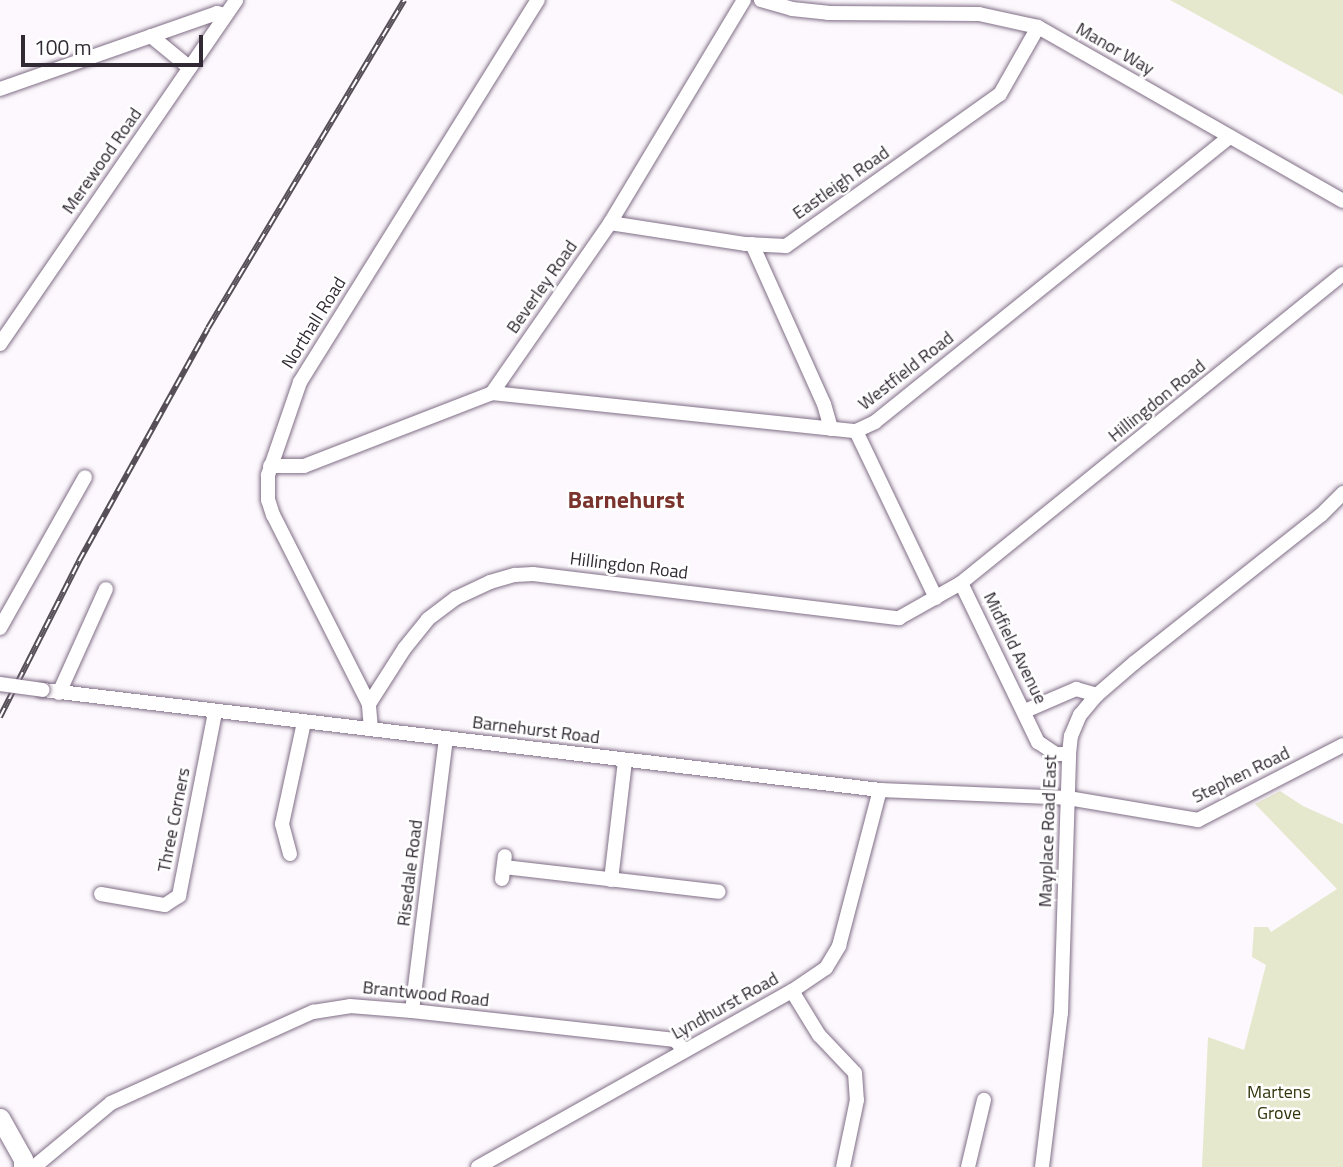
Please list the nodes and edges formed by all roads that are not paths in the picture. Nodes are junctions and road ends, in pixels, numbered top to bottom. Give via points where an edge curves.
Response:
1 (236, 0) edge
2 (538, 0) edge
3 (744, 0) edge
4 (761, 0) edge
5 (226, 16) junction
6 (1038, 27) junction
7 (151, 36) junction
8 (190, 68) junction
9 (0, 89) edge
10 (1230, 137) junction
11 (1343, 201) edge
12 (610, 223) junction
13 (752, 244) junction
14 (1343, 274) edge
15 (0, 344) edge
16 (492, 393) junction
17 (831, 429) junction
18 (856, 431) junction
19 (270, 466) junction
20 (85, 477) dead end
21 (1343, 494) edge
22 (961, 583) junction
23 (106, 589) dead end
24 (936, 598) junction
25 (0, 628) edge
26 (0, 684) edge
27 (59, 693) junction
28 (1097, 695) junction
29 (369, 704) junction
30 (1025, 711) junction
31 (215, 713) junction
32 (304, 722) junction
33 (371, 729) junction
34 (446, 738) junction
35 (1343, 745) edge
36 (1069, 754) junction
37 (625, 760) junction
38 (880, 790) junction
39 (1069, 799) junction
40 (290, 854) dead end
41 (504, 868) dead end
42 (611, 880) junction
43 (719, 892) dead end
44 (101, 894) dead end
45 (792, 991) junction
46 (412, 1012) junction
47 (684, 1050) junction
48 (984, 1100) dead end
49 (0, 1118) edge
50 (29, 1165) edge
51 (478, 1167) edge
52 (843, 1167) edge
53 (968, 1167) edge
54 (1042, 1167) edge

1 - 5 street, Merewood Road
2 - 19 street, Northall Road via 300,382
3 - 12 street, Beverley Road
4 - 6 street, Manor Way via 828,13 979,14
5 - 7 street via 218,13
5 - 8 street, Merewood Road
6 - 10 street, Manor Way
6 - 13 street, Eastleigh Road via 1000,94 786,246
7 - 8 street
7 - 9 street
8 - 15 street, Merewood Road
10 - 11 street, Manor Way
10 - 18 street, Westfield Road via 875,422
12 - 13 street, Eastleigh Road
12 - 16 street, Beverley Road
13 - 17 street
14 - 22 street, Hillingdon Road
16 - 17 street, Westfield Road
16 - 19 street via 304,466
17 - 18 street, Westfield Road
18 - 24 street
19 - 29 street, Northall Road via 267,485 273,514
20 - 25 street
21 - 28 street, Mayplace Road East
22 - 24 street, Midfield Avenue
22 - 30 street, Midfield Avenue
23 - 27 street
24 - 29 street, Hillingdon Road via 900,618 515,575 456,598 428,619
26 - 27 street, Barnehurst Road, bridge
27 - 31 street, Barnehurst Road
28 - 30 street via 1076,689
28 - 36 street, Mayplace Road East via 1080,715
29 - 33 street, Northall Road
30 - 36 street, Midfield Avenue via 1045,749
31 - 32 street, Barnehurst Road
31 - 44 street, Three Corners via 178,897 166,905
32 - 33 street, Barnehurst Road
32 - 40 street via 282,824
33 - 34 street, Barnehurst Road
34 - 37 street, Barnehurst Road
34 - 46 street, Risedale Road
35 - 39 street, Stephen Road via 1198,820
36 - 39 street, Mayplace Road East
37 - 38 street, Barnehurst Road
37 - 42 street
38 - 39 street, Barnehurst Road
38 - 45 street, Lyndhurst Road via 839,946 826,968
39 - 54 street, Mayplace Road East via 1061,1013
41 - 42 street
42 - 43 street
45 - 47 street, Lyndhurst Road
45 - 52 street via 818,1035 855,1073 857,1100
46 - 47 street, Brantwood Road via 676,1040
46 - 50 street, Brantwood Road via 350,1006 313,1012 111,1103
47 - 51 street, Lyndhurst Road
48 - 53 street
49 - 50 main road

